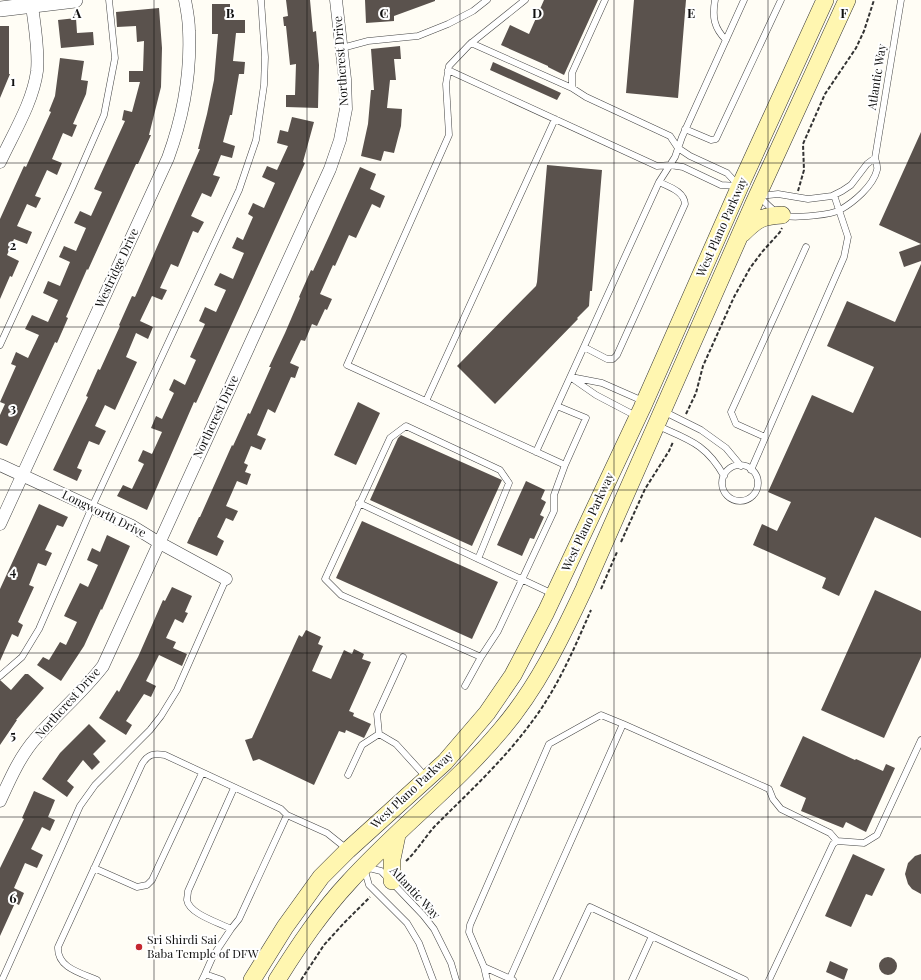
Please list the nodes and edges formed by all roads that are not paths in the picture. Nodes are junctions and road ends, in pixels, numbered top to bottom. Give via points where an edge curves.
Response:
1 (75, 0) edge
2 (109, 0) edge
3 (185, 0) edge
4 (261, 0) edge
5 (336, 0) edge
6 (487, 0) edge
7 (525, 0) edge
8 (605, 0) edge
9 (715, 0) edge
10 (744, 0) edge
11 (781, 0) edge
12 (826, 0) edge
13 (847, 0) edge
14 (901, 0) edge
15 (31, 3) edge
16 (0, 9) edge
17 (726, 40) junction
18 (471, 43) junction
19 (342, 48) junction
20 (448, 70) junction
21 (572, 88) junction
22 (555, 119) junction
23 (685, 129) junction
24 (678, 148) junction
25 (875, 158) junction
26 (0, 162) edge
27 (670, 165) junction
28 (659, 182) junction
29 (740, 186) junction
30 (834, 195) junction
31 (758, 196) junction
32 (839, 210) junction
33 (782, 221) junction
34 (739, 237) junction
35 (806, 247) dead end
36 (0, 345) edge
37 (584, 347) junction
38 (570, 377) junction
39 (426, 401) junction
40 (557, 406) junction
41 (641, 409) junction
42 (660, 418) junction
43 (765, 437) junction
44 (536, 452) junction
45 (0, 465) edge
46 (565, 465) junction
47 (741, 466) junction
48 (751, 470) junction
49 (22, 475) junction
50 (724, 476) junction
51 (359, 503) junction
52 (92, 507) junction
53 (0, 524) edge
54 (158, 542) junction
55 (478, 558) junction
56 (226, 579) joint
57 (523, 580) junction
58 (555, 594) junction
59 (403, 657) dead end
60 (481, 657) junction
61 (0, 676) edge
62 (465, 686) dead end
63 (504, 709) junction
64 (623, 724) junction
65 (379, 734) junction
66 (921, 740) edge
67 (202, 773) junction
68 (348, 775) dead end
69 (427, 778) junction
70 (234, 788) junction
71 (0, 801) edge
72 (287, 815) junction
73 (397, 835) junction
74 (837, 841) junction
75 (348, 850) junction
76 (364, 867) junction
77 (94, 868) junction
78 (392, 881) junction
79 (232, 929) junction
80 (652, 936) junction
81 (484, 967) junction
82 (205, 974) junction
83 (512, 979) edge
84 (2, 980) edge
85 (97, 980) edge
86 (202, 980) edge
87 (222, 980) edge
88 (252, 980) edge
89 (277, 980) edge
90 (433, 980) edge
91 (456, 980) edge
92 (487, 980) edge
93 (556, 980) edge
94 (632, 980) edge
95 (745, 980) edge
96 (769, 980) edge

1 - 15 street
2 - 36 lane via 115,58 104,115
3 - 49 street, Westridge Drive via 189,29 189,64 176,137
4 - 52 lane via 265,57 264,85 256,140 239,190
5 - 19 street, Northcrest Drive
6 - 19 lane via 474,11 418,36 368,41
7 - 18 lane
8 - 21 lane via 572,73
9 - 17 lane via 714,19 718,32
10 - 17 lane
11 - 23 lane via 716,139 711,140
12 - 29 main road, West Plano Parkway
13 - 31 main road, West Plano Parkway
14 - 25 lane, Atlantic Way
15 - 16 street
15 - 26 street via 37,70 31,96
17 - 23 lane
18 - 20 lane
18 - 21 lane
19 - 54 street, Northcrest Drive via 346,109 340,140 330,169
20 - 22 lane
20 - 39 lane via 446,84 449,134 347,366
21 - 24 lane via 670,136
22 - 27 lane via 656,166
22 - 39 lane
23 - 24 lane
24 - 27 lane
24 - 29 lane via 727,173
25 - 30 lane via 851,185
25 - 32 lane, Atlantic Way via 878,169 873,180 866,189
27 - 28 lane
27 - 29 lane via 721,185
28 - 37 lane
28 - 37 lane via 682,193 685,204 621,348 613,359 608,359
29 - 31 main road
29 - 41 main road, West Plano Parkway
30 - 31 lane via 808,199 778,194
30 - 32 lane
31 - 33 lane
31 - 34 main road, West Plano Parkway
32 - 33 lane, Atlantic Way
32 - 43 lane via 848,237 844,257
33 - 34 main road via 767,216 754,222
34 - 42 main road, West Plano Parkway
35 - 43 lane via 731,412 736,424
37 - 38 lane
38 - 40 lane
38 - 41 lane via 596,395
38 - 41 lane via 602,383
39 - 44 lane
40 - 44 lane
40 - 46 lane via 586,418
41 - 42 main road
41 - 58 main road, West Plano Parkway
42 - 47 lane via 702,430 726,448
42 - 50 lane via 702,448 716,462
42 - 63 main road, West Plano Parkway via 561,640 544,668
43 - 48 lane
44 - 46 lane
45 - 49 street, Longworth Drive
46 - 57 lane via 554,495 554,511
47 - 48 lane
47 - 50 lane via 731,468
48 - 50 lane via 757,486 754,494 746,500 735,501 726,495 722,486
49 - 52 street, Longworth Drive
49 - 53 street, Westridge Drive
51 - 55 lane
51 - 55 lane via 390,438 406,426 493,466 500,470 509,483
51 - 60 lane via 325,579 341,595
52 - 54 street, Longworth Drive
52 - 61 lane via 40,629 22,657
54 - 56 street, Longworth Drive
54 - 71 street, Northcrest Drive via 103,666 36,738 14,771
55 - 57 lane
56 - 84 lane via 177,690 161,716 95,785 80,806
57 - 58 lane
57 - 60 lane via 498,631
58 - 63 main road, West Plano Parkway via 514,675
59 - 65 lane via 377,714
60 - 62 lane
63 - 69 main road, West Plano Parkway
63 - 73 main road, West Plano Parkway via 479,756
64 - 74 lane via 769,788 781,809 830,833
64 - 81 lane via 601,715 549,744 470,925 469,932
64 - 83 lane
65 - 68 lane via 362,745
65 - 69 lane via 396,744
66 - 74 lane via 877,835 864,843
67 - 70 lane
67 - 77 lane via 152,880 147,885 137,887
67 - 77 lane via 165,755 147,757
69 - 75 main road, West Plano Parkway
70 - 72 lane via 281,809
70 - 79 lane via 188,891 187,901 192,910
72 - 75 lane via 327,833
72 - 79 lane
73 - 76 main road, West Plano Parkway
73 - 78 main road via 392,859
74 - 96 lane via 833,844
75 - 76 main road
75 - 88 main road, West Plano Parkway via 309,892
76 - 78 lane, Atlantic Way via 381,871
76 - 89 main road, West Plano Parkway via 315,922
76 - 90 lane via 369,886 407,923 419,942
77 - 85 lane via 58,951 59,958 66,966
78 - 91 lane, Atlantic Way via 434,929 451,963
79 - 82 lane via 213,956
80 - 93 lane via 590,907
80 - 94 lane
80 - 95 lane
81 - 83 lane
81 - 92 lane
82 - 86 lane
82 - 87 lane

